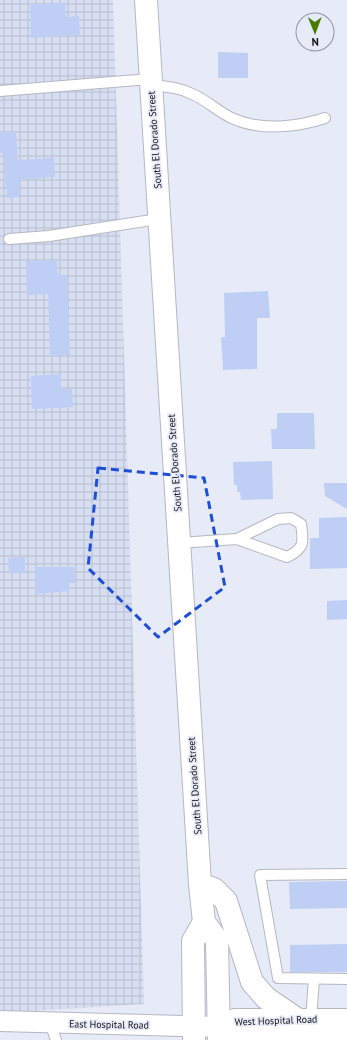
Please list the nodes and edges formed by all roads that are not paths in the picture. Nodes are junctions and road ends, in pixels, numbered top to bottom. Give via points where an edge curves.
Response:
1 (145, 1) edge
2 (150, 82) junction
3 (0, 91) edge
4 (325, 118) dead end
5 (158, 218) junction
6 (9, 238) dead end
7 (237, 539) junction
8 (179, 543) junction
9 (347, 874) edge
10 (200, 884) junction
11 (204, 922) junction
12 (314, 978) junction
13 (347, 979) edge
14 (347, 1018) edge
15 (304, 1019) junction
16 (0, 1021) edge
17 (53, 1031) edge
18 (194, 1033) edge
19 (219, 1033) edge
20 (347, 1036) edge
21 (331, 1040) edge

1 - 2 main road, South El Dorado Street
2 - 3 lane
2 - 4 lane via 193,94 221,113 253,125 307,124
2 - 5 main road, South El Dorado Street
5 - 6 lane via 49,236
5 - 8 main road, South El Dorado Street
7 - 7 lane via 287,557 298,552 303,535 301,524 292,518 278,519
7 - 8 lane
8 - 10 main road, South El Dorado Street
9 - 12 lane via 260,875 278,978
10 - 11 main road, South El Dorado Street
10 - 15 main road via 214,890 226,901 252,982 266,998
11 - 18 main road via 193,942
11 - 19 main road, South El Dorado Street via 217,940
12 - 13 lane
12 - 15 lane
14 - 15 street, West Hospital Road
15 - 19 street, West Hospital Road via 235,1019
16 - 17 street, East Hospital Road
17 - 18 street, East Hospital Road
18 - 19 street, East Hospital Road
19 - 20 street, West Hospital Road via 236,1037
20 - 21 main road

